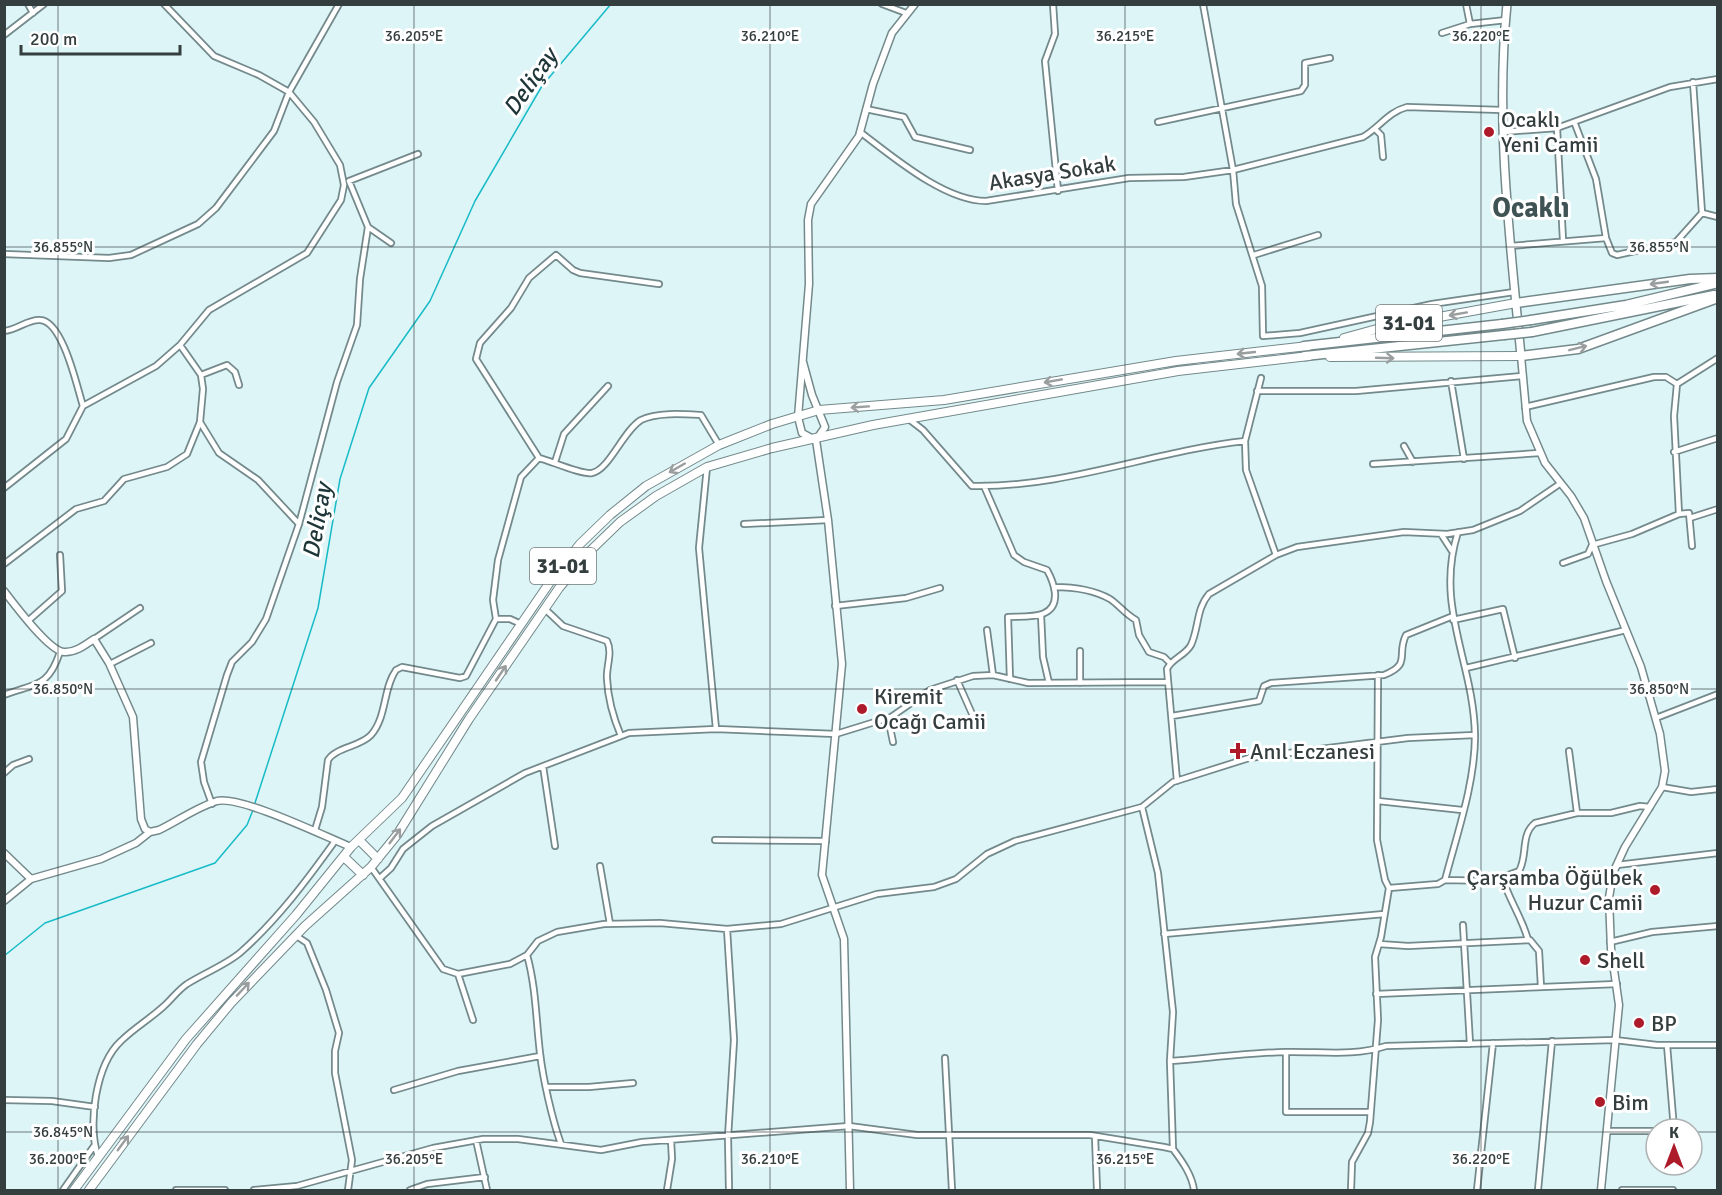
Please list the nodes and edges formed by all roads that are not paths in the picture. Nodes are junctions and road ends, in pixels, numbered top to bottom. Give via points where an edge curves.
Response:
1 (28, 4) edge
2 (44, 4) edge
3 (164, 4) edge
4 (339, 4) edge
5 (882, 4) edge
6 (915, 4) edge
7 (1053, 4) edge
8 (1203, 4) edge
9 (1466, 4) edge
10 (1507, 4) edge
11 (908, 9) edge
12 (33, 13) junction
13 (1506, 20) junction
14 (1470, 24) junction
15 (1442, 33) dead end
16 (4, 35) edge
17 (1330, 58) dead end
18 (1718, 79) edge
19 (1694, 82) junction
20 (289, 92) junction
21 (866, 109) junction
22 (1221, 109) junction
23 (1502, 110) junction
24 (1158, 122) dead end
25 (1575, 124) junction
26 (1557, 128) junction
27 (1376, 130) junction
28 (860, 132) junction
29 (1503, 132) junction
30 (970, 150) dead end
31 (418, 154) dead end
32 (1383, 157) dead end
33 (1233, 170) junction
34 (350, 181) junction
35 (343, 183) junction
36 (1058, 191) junction
37 (1702, 213) junction
38 (1718, 217) edge
39 (368, 227) junction
40 (1318, 235) dead end
41 (1606, 238) junction
42 (1563, 240) junction
43 (391, 243) dead end
44 (1510, 246) junction
45 (4, 254) edge
46 (1254, 255) junction
47 (1718, 278) edge
48 (1718, 283) edge
49 (659, 284) dead end
50 (1514, 292) junction
51 (1718, 296) edge
52 (1515, 303) junction
53 (4, 331) edge
54 (180, 345) junction
55 (1304, 346) junction
56 (1521, 356) junction
57 (1305, 357) junction
58 (1718, 358) edge
59 (803, 362) junction
60 (201, 375) junction
61 (1522, 376) junction
62 (1261, 378) dead end
63 (1451, 381) junction
64 (1677, 384) junction
65 (239, 385) dead end
66 (608, 386) dead end
67 (1257, 391) junction
68 (83, 406) junction
69 (1526, 408) junction
70 (819, 410) junction
71 (798, 417) junction
72 (908, 418) junction
73 (200, 422) junction
74 (1718, 438) edge
75 (816, 440) junction
76 (1245, 441) junction
77 (719, 445) junction
78 (1404, 446) dead end
79 (1674, 452) junction
80 (1540, 453) junction
81 (538, 458) junction
82 (1464, 459) junction
83 (555, 462) junction
84 (1413, 462) junction
85 (1372, 464) dead end
86 (707, 467) junction
87 (1561, 483) junction
88 (984, 486) junction
89 (4, 488) edge
90 (1718, 509) edge
91 (1679, 514) junction
92 (1690, 518) junction
93 (828, 520) junction
94 (299, 524) junction
95 (744, 525) dead end
96 (1458, 532) junction
97 (1441, 534) junction
98 (1593, 544) junction
99 (1692, 546) dead end
100 (1452, 551) junction
101 (60, 555) dead end
102 (1276, 555) junction
103 (1563, 562) dead end
104 (4, 564) edge
105 (1054, 587) junction
106 (940, 588) dead end
107 (6, 595) edge
108 (835, 606) junction
109 (140, 608) dead end
110 (545, 609) junction
111 (1041, 615) junction
112 (1453, 618) junction
113 (496, 619) junction
114 (29, 620) junction
115 (521, 624) junction
116 (987, 630) dead end
117 (1626, 630) junction
118 (94, 639) junction
119 (151, 643) dead end
120 (1080, 651) dead end
121 (60, 652) junction
122 (1515, 658) junction
123 (1170, 663) junction
124 (110, 664) junction
125 (1466, 668) junction
126 (993, 675) junction
127 (1378, 675) junction
128 (1010, 679) junction
129 (957, 680) junction
130 (1167, 682) junction
131 (1049, 683) junction
132 (1080, 683) junction
133 (1718, 694) edge
134 (4, 695) edge
135 (973, 716) dead end
136 (1172, 716) junction
137 (888, 718) junction
138 (1656, 718) junction
139 (716, 729) junction
140 (836, 734) junction
141 (1475, 735) junction
142 (621, 736) junction
143 (893, 742) dead end
144 (1380, 743) junction
145 (1569, 751) dead end
146 (29, 759) dead end
147 (543, 766) junction
148 (4, 773) edge
149 (1177, 781) junction
150 (1662, 787) junction
151 (1718, 789) edge
152 (1378, 801) junction
153 (212, 804) junction
154 (1142, 807) junction
155 (1650, 807) junction
156 (1462, 810) junction
157 (1577, 813) junction
158 (315, 830) junction
159 (150, 832) junction
160 (359, 840) junction
161 (715, 840) dead end
162 (335, 841) junction
163 (826, 841) junction
164 (555, 846) dead end
165 (351, 848) junction
166 (4, 853) edge
167 (1718, 853) edge
168 (344, 857) junction
169 (378, 859) junction
170 (1617, 865) junction
171 (600, 866) dead end
172 (371, 867) junction
173 (363, 875) junction
174 (1502, 877) junction
175 (380, 878) junction
176 (31, 879) junction
177 (1445, 880) junction
178 (1389, 888) junction
179 (4, 901) edge
180 (835, 909) junction
181 (1384, 915) junction
182 (610, 924) junction
183 (1463, 925) dead end
184 (1718, 926) edge
185 (728, 929) junction
186 (1164, 934) junction
187 (295, 935) junction
188 (1528, 940) junction
189 (1610, 942) junction
190 (1379, 944) junction
191 (1465, 944) junction
192 (527, 955) junction
193 (458, 974) junction
194 (1617, 984) junction
195 (1541, 987) junction
196 (1468, 991) junction
197 (1376, 994) junction
198 (473, 1020) dead end
199 (1615, 1040) junction
200 (1552, 1041) junction
201 (1493, 1043) junction
202 (1470, 1044) junction
203 (1667, 1045) junction
204 (1718, 1045) edge
205 (1376, 1049) junction
206 (1286, 1052) junction
207 (540, 1056) junction
208 (945, 1058) dead end
209 (1170, 1061) junction
210 (633, 1083) dead end
211 (548, 1088) junction
212 (394, 1090) dead end
213 (4, 1100) edge
214 (95, 1107) junction
215 (1370, 1112) junction
216 (1673, 1117) edge
217 (849, 1126) junction
218 (1607, 1131) junction
219 (1644, 1131) edge
220 (950, 1135) junction
221 (1095, 1136) junction
222 (728, 1137) junction
223 (476, 1140) junction
224 (672, 1140) junction
225 (561, 1144) junction
226 (94, 1146) junction
227 (1173, 1149) junction
228 (98, 1156) junction
229 (350, 1171) junction
230 (485, 1178) junction
231 (255, 1190) edge
232 (1645, 1190) edge
233 (63, 1191) edge
234 (74, 1191) edge
235 (89, 1191) edge
236 (176, 1191) edge
237 (225, 1191) edge
238 (348, 1191) edge
239 (410, 1191) edge
240 (487, 1191) edge
241 (667, 1191) edge
242 (729, 1191) edge
243 (850, 1191) edge
244 (952, 1191) edge
245 (1097, 1191) edge
246 (1194, 1191) edge
247 (1351, 1191) edge
248 (1477, 1191) edge
249 (1538, 1191) edge
250 (1601, 1191) edge
251 (1622, 1191) edge
252 (1673, 1191) edge

1 - 12 street
2 - 12 street
3 - 20 street via 214,56
4 - 20 street
5 - 11 street
6 - 11 street
7 - 36 street via 1055,33 1045,61
8 - 22 street
9 - 14 street
10 - 13 main road
11 - 21 street via 892,33
12 - 16 street
13 - 14 street
13 - 23 main road
14 - 15 street
17 - 22 street via 1305,63 1305,85 1301,91
18 - 19 street
19 - 25 street via 1670,87
19 - 37 street
20 - 35 street via 314,122 339,165
20 - 45 street via 274,130 216,208 198,224 131,255 109,258
21 - 28 street
21 - 30 street via 904,117 915,137
22 - 24 street
22 - 33 street
23 - 27 street via 1407,107 1394,110
23 - 29 main road
25 - 26 street
25 - 41 street via 1596,179
26 - 29 street
26 - 42 street
27 - 32 street via 1381,135
27 - 33 street, Akasya Sokak via 1320,149
28 - 36 street, Akasya Sokak via 952,193 975,201
28 - 59 street via 811,204
29 - 44 main road
31 - 34 street
33 - 36 street, Akasya Sokak via 1184,177 1129,178
33 - 46 street via 1236,204
34 - 35 street
34 - 39 street
35 - 54 street via 341,200 306,253 209,310
37 - 38 street
37 - 41 street via 1676,243 1617,255 1612,253
39 - 43 street
39 - 94 street via 357,325 336,382
40 - 46 street
41 - 42 street
42 - 44 street
44 - 50 main road
46 - 50 street via 1262,286 1263,336 1300,333 1432,304
47 -> 52 highway
48 - 55 highway, bridge via 1626,305 1531,320
49 - 81 street via 580,273 556,255 529,278 512,308 480,343 476,358
50 - 52 main road
56 -> 51 highway via 1578,349
51 - 57 highway, bridge via 1532,332
52 -> 55 highway, 31-01
52 - 56 main road
53 - 68 street via 33,320 43,319 52,325 64,345
54 - 60 street
54 - 68 street via 156,366
55 -> 70 highway, 31-01 via 1176,361 944,400
57 -> 56 highway, 31-01
56 - 61 street
57 - 72 highway, 31-01 via 1178,371
58 - 64 street
59 - 70 street
59 - 71 street
60 - 65 street via 227,365 235,372
60 - 73 street
61 - 63 street
61 - 69 street
62 - 67 street
63 - 67 street via 1356,391
63 - 82 street
64 - 69 street via 1666,377 1654,377
64 - 79 street
66 - 83 street via 564,434
67 - 76 street
68 - 89 street via 66,439
69 - 80 street
70 - 71 highway, 31-01
70 - 75 street via 825,427
71 - 75 street via 802,434
71 - 77 highway, 31-01
72 - 75 highway, 31-01
72 - 88 street via 972,486
73 - 94 street via 219,453 258,480
73 - 104 street via 187,454 167,467 124,478 104,501 76,508
74 - 79 street
75 - 86 highway, 31-01
75 - 93 street
76 - 88 street via 1120,467
76 - 102 street via 1246,471
77 - 83 street via 701,416 651,417 629,430 601,470 590,474
77 -> 115 highway, 31-01 via 646,486 610,515 580,544
78 - 84 street
79 - 91 street
80 - 82 street
80 - 87 street
81 - 83 street
81 - 113 street via 521,477 498,560 493,600
82 - 84 street
84 - 85 street
86 - 110 highway, 31-01 via 620,522 589,552
86 - 139 street via 699,549
87 - 96 street via 1520,512
87 - 98 street via 1584,518
88 - 105 street via 1014,555 1047,570
90 - 92 street
91 - 92 street via 1689,513
91 - 98 street via 1632,534
92 - 99 street
93 - 95 street
93 - 108 street
94 - 153 street via 266,619 252,642 232,662 227,675 201,762
96 - 97 street
96 - 100 street
97 - 100 street
97 - 102 street via 1392,534 1297,547
98 - 103 street via 1588,554
98 - 117 street
100 - 112 street via 1449,572
101 - 114 street via 62,591
102 - 123 street via 1209,594 1202,603 1191,644
105 - 111 street via 1055,604
105 - 123 street via 1090,592 1112,601 1136,620 1149,652
106 - 108 street via 906,598
107 - 114 street
108 - 140 street via 842,664
109 - 118 street
110 - 142 street via 563,626 607,641 611,710
169 -> 110 highway, 31-01
111 - 128 street via 1008,617
111 - 131 street
112 - 122 street via 1503,609
112 - 125 street
112 - 127 street via 1406,635 1402,664 1397,670
113 - 115 street
113 - 158 street via 466,676 396,670 375,729 360,744 331,755 328,760
114 - 121 street
115 - 160 highway, 31-01 via 402,798
116 - 126 street
117 - 122 street
117 - 138 street
118 - 121 street via 72,652
118 - 124 street
119 - 124 street
120 - 132 street
121 - 134 street via 44,683
122 - 125 street
123 - 130 street
124 - 159 street via 133,717 141,819
125 - 141 street
126 - 128 street
126 - 129 street
127 - 136 street via 1271,683 1264,686 1259,701
127 - 144 street
128 - 131 street
129 - 135 street
129 - 137 street via 930,690
130 - 132 street
130 - 136 street
131 - 132 street
133 - 138 street
136 - 149 street
137 - 140 street
137 - 143 street
138 - 150 street via 1665,771
139 - 140 street
139 - 142 street
140 - 163 street
141 - 144 street
141 - 156 street
142 - 147 street
144 - 149 street via 1249,758
144 - 152 street
145 - 157 street
146 - 148 street
147 - 164 street
147 - 175 street via 432,826 403,849
149 - 154 street
150 - 151 street via 1691,792
150 - 155 street
152 - 156 street
152 - 178 street via 1377,840
153 - 158 street via 219,801 243,805
153 - 159 street
154 - 180 street via 1015,842 987,854 956,879 934,887 878,894
154 - 186 street via 1158,873
155 - 157 street
155 - 170 street
156 - 177 street
157 - 174 street via 1530,827 1522,866
158 - 162 street
159 - 176 street via 101,860
160 - 165 highway, 31-01
160 - 169 highway
161 - 163 street
162 - 165 street
162 - 214 street via 272,922 239,954 176,992 119,1042 101,1070
163 - 180 street via 822,875
165 - 168 highway, 31-01
166 - 176 street
167 - 170 street
168 - 173 highway
168 - 228 highway, 31-01 via 186,1039
169 - 172 highway, 31-01
170 - 189 street via 1609,898
171 - 182 street
172 - 173 highway, 31-01
172 - 175 street
173 - 187 highway, 31-01
174 - 177 street via 1492,881
174 - 188 street via 1506,892 1519,910
175 - 193 street via 442,969
176 - 179 street
177 - 178 street
178 - 181 street
180 - 185 street via 781,924
180 - 217 street via 844,939
181 - 186 street
181 - 190 street
182 - 185 street via 660,923
182 - 192 street via 557,932 538,941
183 - 191 street
184 - 189 street via 1652,932
185 - 222 street via 734,1040
186 - 209 street via 1173,1012
187 - 229 street via 306,944 339,1033 335,1073 352,1160
235 -> 187 highway, 31-01 via 196,1044
188 - 191 street
188 - 195 street via 1539,951
189 - 194 street
190 - 191 street
190 - 197 street via 1374,957
191 - 196 street
192 - 193 street via 510,963
192 - 207 street via 534,982
193 - 198 street
194 - 195 street
194 - 199 street
195 - 196 street
196 - 197 street
196 - 202 street
197 - 205 street
199 - 200 street
199 - 203 street
199 - 218 street
200 - 201 street
200 - 249 street
201 - 202 street
201 - 248 street
202 - 205 street
203 - 204 street
203 - 216 street
205 - 206 street via 1330,1054
205 - 215 street
206 - 209 street
206 - 215 street via 1286,1112
207 - 211 street
207 - 212 street via 458,1071
208 - 220 street
209 - 227 street
210 - 211 street
211 - 225 street
213 - 214 street
214 - 226 street
215 - 247 street via 1368,1133 1352,1162
217 - 220 street
217 - 222 street
217 - 243 street
218 - 219 street
218 - 250 street
220 - 221 street
220 - 244 street
221 - 227 street
221 - 245 street
222 - 224 street
222 - 242 street
223 - 225 street
223 - 229 street
223 - 230 street
224 - 225 street via 601,1150
224 - 241 street
226 - 228 street
226 - 233 street
227 - 246 street via 1193,1182
228 - 234 highway, 31-01
229 - 231 street via 297,1186
229 - 238 street
230 - 239 street via 427,1184
230 - 240 street
232 - 251 street
232 - 252 street
236 - 237 street

